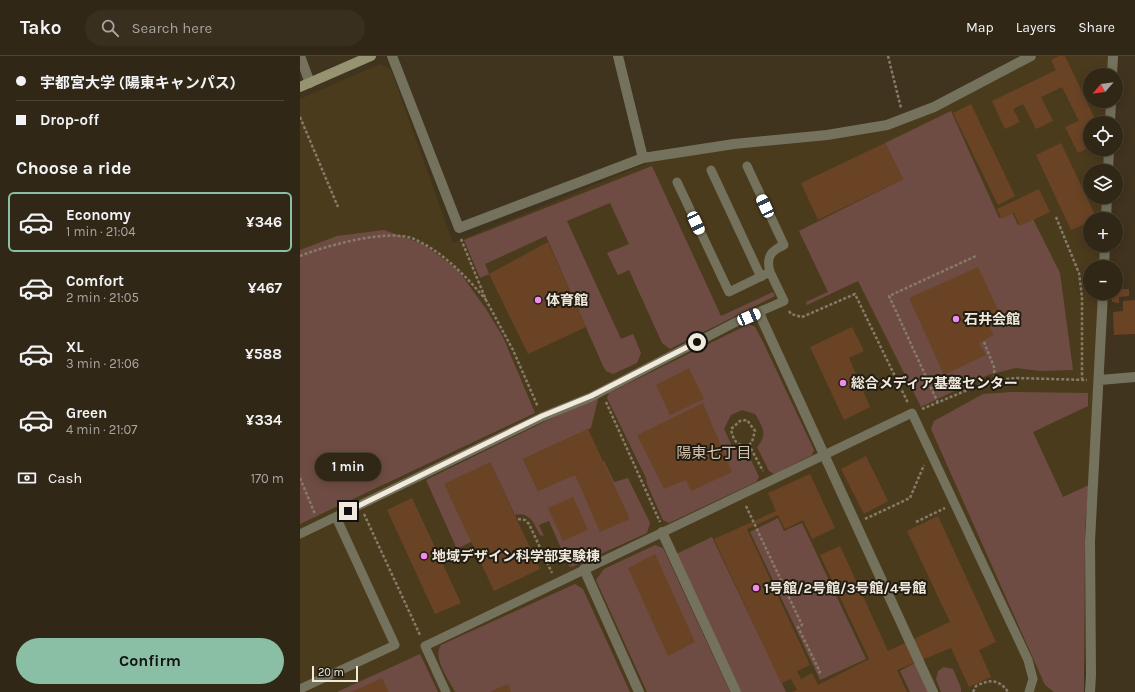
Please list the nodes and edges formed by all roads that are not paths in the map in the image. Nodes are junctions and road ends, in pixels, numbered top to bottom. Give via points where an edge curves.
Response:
1 (300, 56) edge
2 (371, 56) edge
3 (392, 56) edge
4 (618, 56) edge
5 (1031, 56) edge
6 (1113, 56) edge
7 (1112, 68) edge
8 (310, 83) junction
9 (300, 87) edge
10 (643, 158) junction
11 (747, 166) dead end
12 (711, 170) dead end
13 (677, 182) dead end
14 (770, 272) junction
15 (761, 277) junction
16 (1103, 300) edge
17 (759, 313) junction
18 (1135, 377) edge
19 (1100, 380) junction
20 (824, 456) junction
21 (336, 517) junction
22 (663, 532) junction
23 (300, 534) edge
24 (584, 569) junction
25 (300, 689) edge
26 (446, 692) edge
27 (639, 692) edge
28 (736, 692) edge
29 (933, 692) edge
30 (1029, 692) edge
31 (1090, 692) edge

1 - 8 street
2 - 8 street
3 - 10 street via 459,228
4 - 10 street
5 - 10 street via 934,107 887,125
6 - 7 street
8 - 9 street
11 - 14 lane via 784,245 771,253 768,260
12 - 15 lane
13 - 15 lane via 729,292
14 - 15 lane
14 - 17 lane via 784,301
16 - 19 street
17 - 20 street
17 - 21 lane
18 - 19 street
19 - 31 street via 1090,541
20 - 22 lane
20 - 29 street
20 - 30 lane via 912,413 1028,660 1033,679
21 - 23 lane
21 - 25 lane via 395,645
22 - 24 lane
22 - 28 street
24 - 26 lane via 426,646
24 - 27 street

